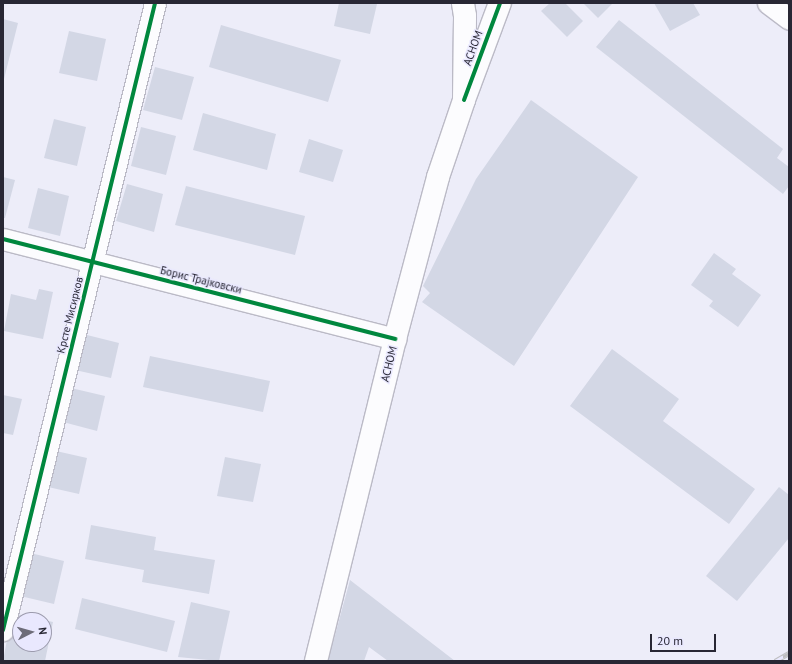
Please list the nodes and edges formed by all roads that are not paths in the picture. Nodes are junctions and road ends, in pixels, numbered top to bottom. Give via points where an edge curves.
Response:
1 (155, 3) edge
2 (463, 3) edge
3 (500, 3) edge
4 (768, 3) edge
5 (789, 19) edge
6 (464, 100) junction
7 (3, 239) edge
8 (92, 261) junction
9 (395, 339) junction
10 (3, 630) edge
11 (316, 661) edge

1 - 8 street, Крсте Мисирков
2 - 6 main road
3 - 6 main road, АСНОМ
4 - 5 street
6 - 9 main road, АСНОМ via 438,177
7 - 8 street, Борис Трајковски
8 - 9 street, Борис Трајковски
8 - 10 street, Крсте Мисирков
9 - 11 main road, АСНОМ

